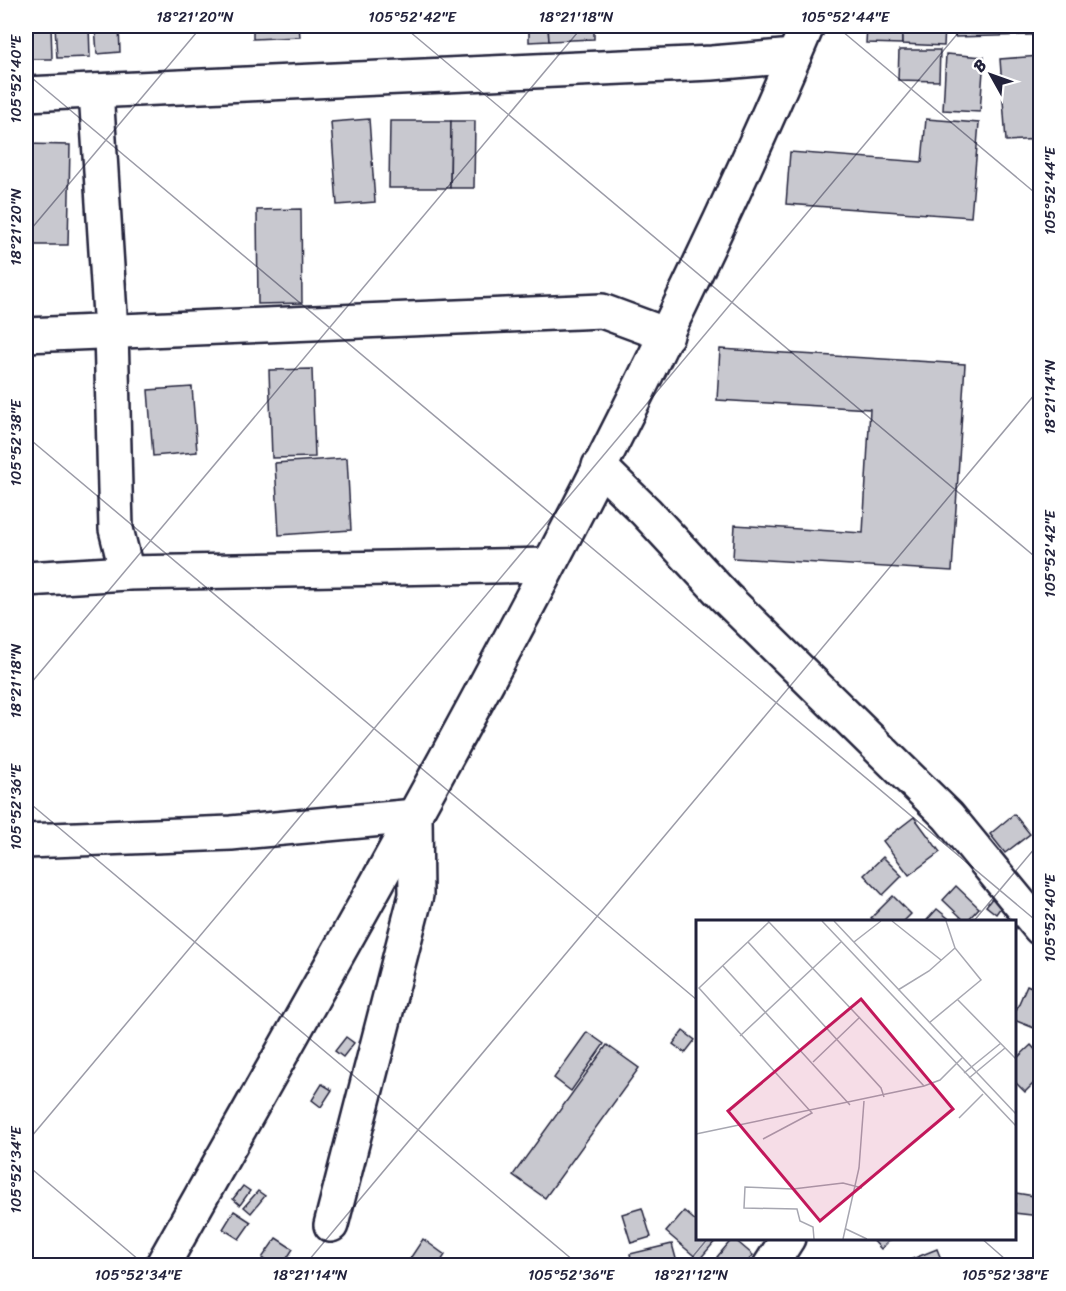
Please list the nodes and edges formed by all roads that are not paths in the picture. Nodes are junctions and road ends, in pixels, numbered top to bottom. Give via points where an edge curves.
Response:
1 (807, 26) edge
2 (794, 56) junction
3 (96, 91) junction
4 (26, 94) edge
5 (111, 331) junction
6 (26, 335) edge
7 (667, 335) junction
8 (599, 466) junction
9 (548, 565) junction
10 (127, 573) junction
11 (26, 579) edge
12 (415, 816) junction
13 (26, 842) edge
14 (1030, 918) edge
15 (331, 1225) dead end
16 (787, 1240) edge
17 (162, 1266) edge
18 (770, 1266) edge

1 - 2 street
2 - 3 street via 700,64
2 - 7 street
3 - 4 street
3 - 5 street
5 - 6 street
5 - 7 street via 602,311
5 - 10 street via 116,529
7 - 8 street
8 - 9 street
8 - 14 street via 725,597 948,816
9 - 10 street
9 - 12 street
10 - 11 street
12 - 13 street via 231,833
12 - 15 street via 416,895
12 - 17 street
16 - 18 street

